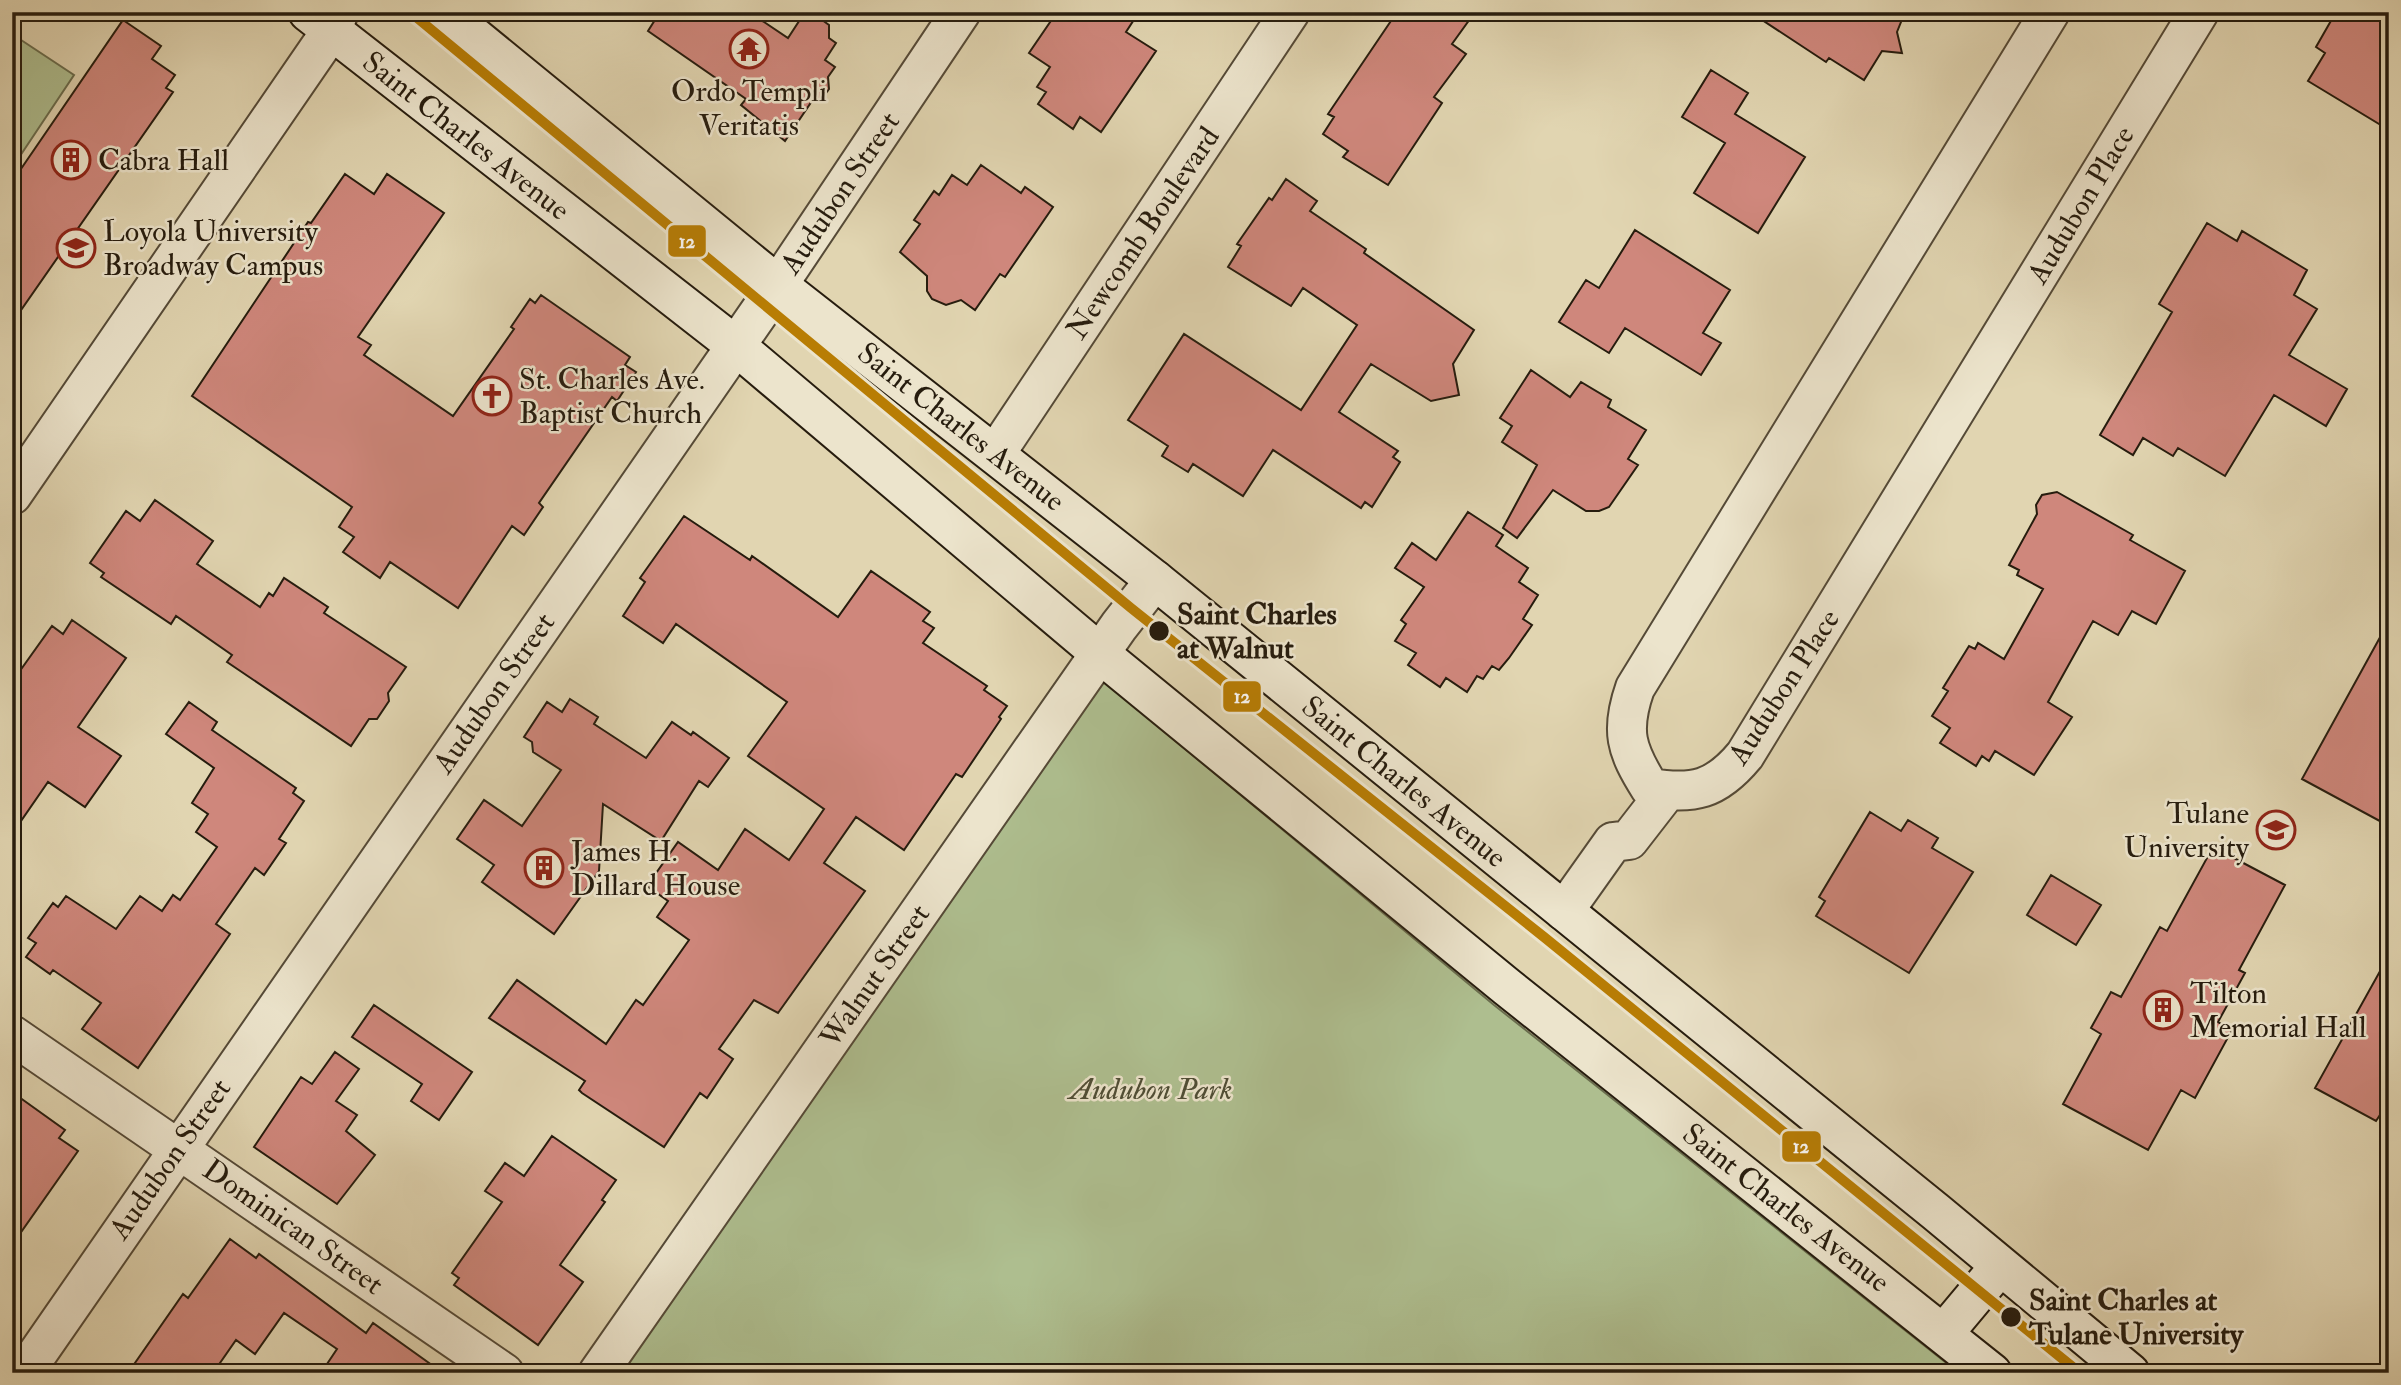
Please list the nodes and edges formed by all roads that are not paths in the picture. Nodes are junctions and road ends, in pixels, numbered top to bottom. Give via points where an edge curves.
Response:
1 (444, 12) edge
2 (961, 12) edge
3 (1290, 12) edge
4 (2050, 12) edge
5 (2199, 12) edge
6 (333, 17) edge
7 (778, 285) junction
8 (736, 346) junction
9 (996, 453) junction
10 (12, 495) edge
11 (1155, 580) junction
12 (1101, 654) junction
13 (1655, 783) junction
14 (1564, 911) junction
15 (12, 1035) edge
16 (177, 1147) junction
17 (2000, 1266) junction
18 (1944, 1333) junction
19 (24, 1373) edge
20 (504, 1373) edge
21 (598, 1373) edge
22 (1992, 1373) edge
23 (2130, 1373) edge

1 - 7 street, Saint Charles Avenue
2 - 7 street, Audubon Street
3 - 9 street, Newcomb Boulevard
4 - 13 street via 1635,688 1625,734 1634,763
5 - 13 street, Audubon Place via 1745,755 1707,788 1680,793
6 - 8 street, Saint Charles Avenue
6 - 10 street
7 - 8 street, Audubon Street
7 - 9 street, Saint Charles Avenue
8 - 12 street, Saint Charles Avenue
8 - 16 street, Audubon Street
9 - 11 street, Saint Charles Avenue
11 - 12 street, Walnut Street
11 - 14 street, Saint Charles Avenue
12 - 18 street, Saint Charles Avenue via 1507,987
12 - 21 street, Walnut Street
13 - 14 street via 1610,826 1613,842
14 - 17 street, Saint Charles Avenue
15 - 16 street, Dominican Street
16 - 19 street, Audubon Street
16 - 20 street, Dominican Street
17 - 18 street
17 - 23 street, Saint Charles Avenue
18 - 22 street, Saint Charles Avenue

